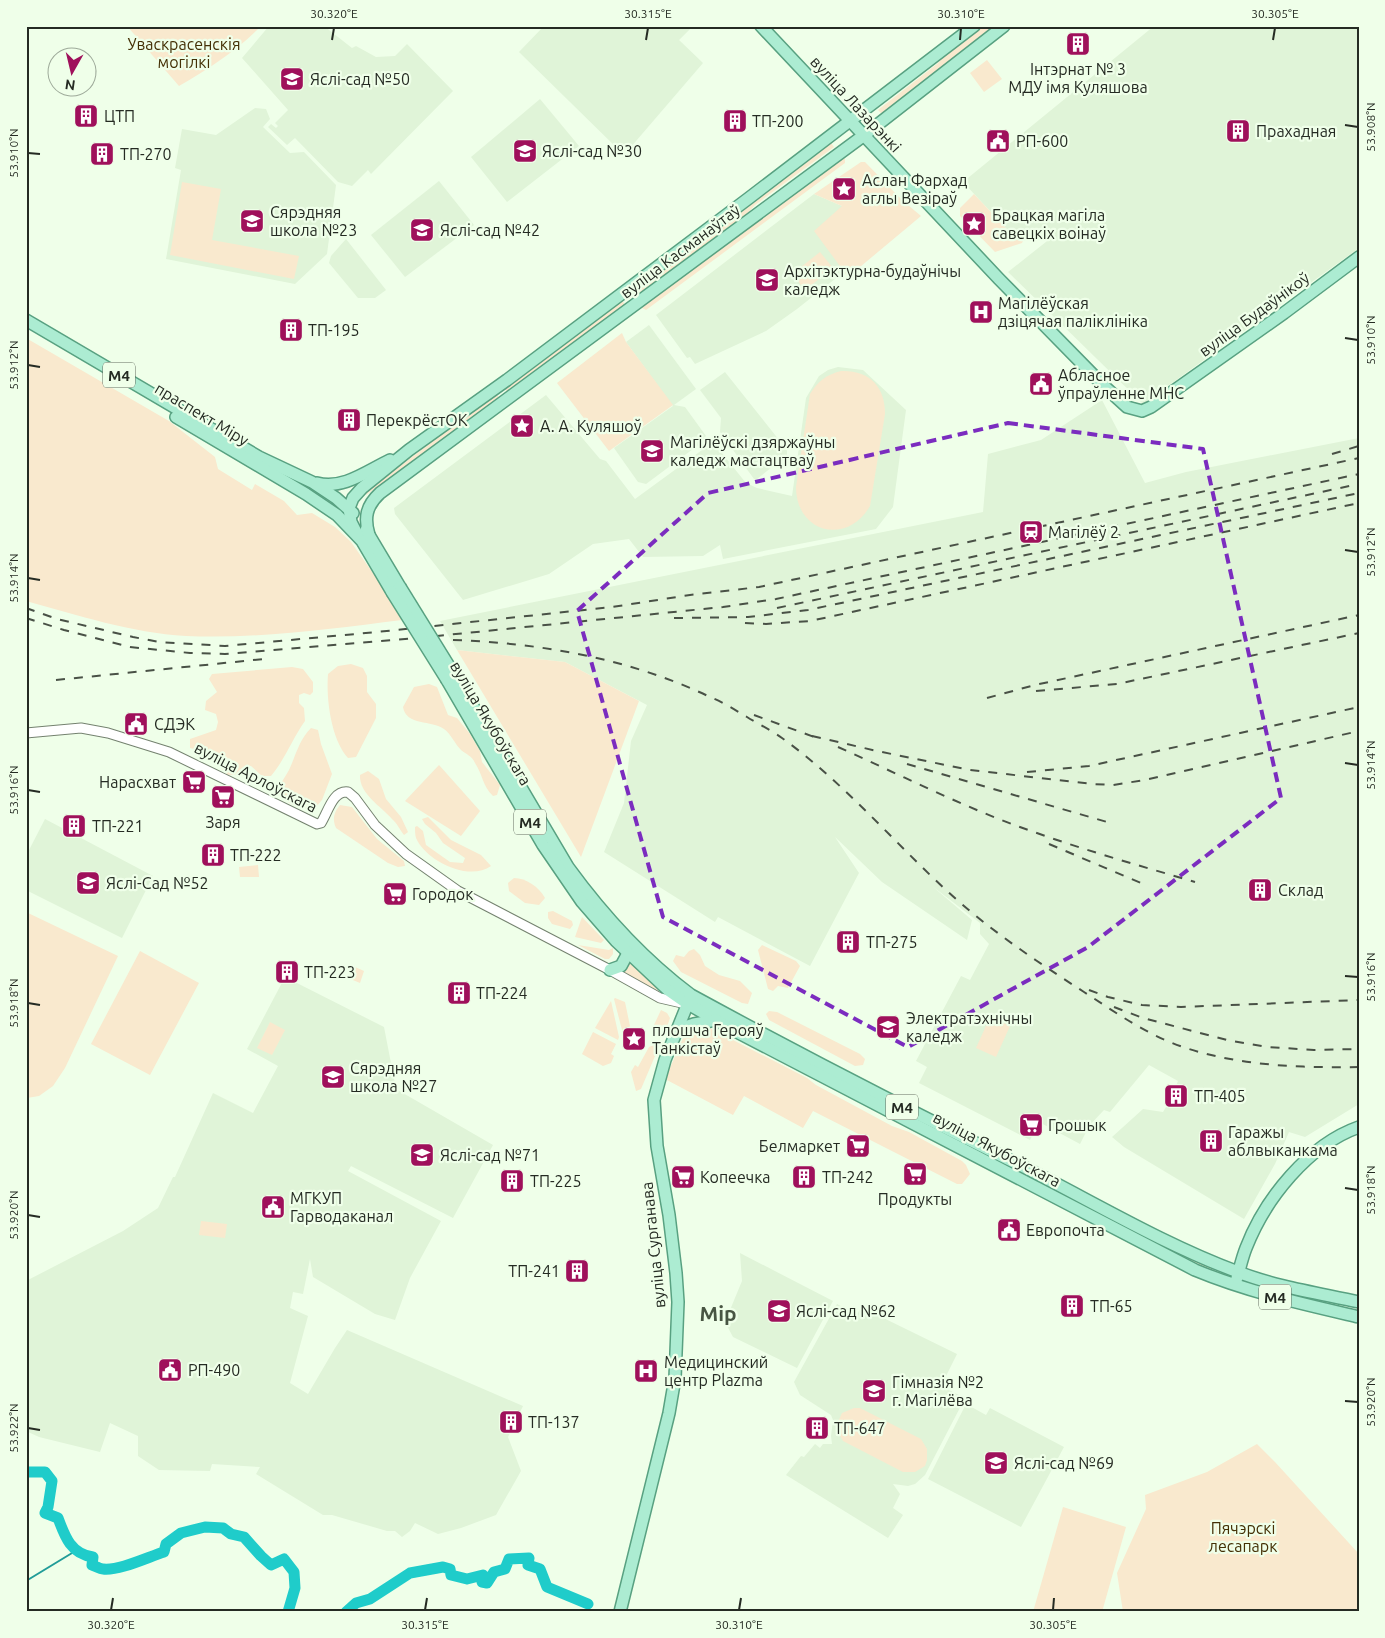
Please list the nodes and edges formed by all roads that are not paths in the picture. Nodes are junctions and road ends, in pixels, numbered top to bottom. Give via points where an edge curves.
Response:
1 (761, 26) edge
2 (974, 26) edge
3 (1004, 26) edge
4 (850, 122) junction
5 (863, 136) junction
6 (1359, 258) edge
7 (26, 320) edge
8 (26, 327) edge
9 (1142, 411) joint
10 (409, 450) junction
11 (312, 482) junction
12 (362, 488) junction
13 (306, 494) junction
14 (374, 499) junction
15 (349, 508) junction
16 (363, 537) junction
17 (26, 732) edge
18 (630, 949) junction
19 (610, 970) junction
20 (668, 990) junction
21 (690, 999) junction
22 (674, 1002) junction
23 (716, 1020) junction
24 (679, 1029) junction
25 (1359, 1127) edge
26 (1238, 1272) junction
27 (1234, 1286) junction
28 (1359, 1302) edge
29 (1359, 1317) edge
30 (620, 1612) edge

1 - 4 main road, вуліца Лазарэнкі
2 - 4 main road, вуліца Касманаўтаў
3 - 5 main road, вуліца Касманаўтаў
4 - 5 main road, вуліца Лазарэнкі
4 - 10 main road, вуліца Касманаўтаў
5 - 9 main road, вуліца Лазарэнкі via 1126,408
5 - 14 main road, вуліца Касманаўтаў
6 - 9 main road, вуліца Будаўнікоў
7 - 11 main road, праспект Міру / М4 via 259,457
8 - 13 main road, праспект Міру / М4
10 - 11 main road, вуліца Касманаўтаў via 345,482 328,485
10 - 12 main road, вуліца Касманаўтаў
11 - 15 main road, праспект Міру / М4
12 - 14 main road via 358,496 361,500
12 - 15 main road
13 - 15 main road
13 - 16 main road, праспект Міру / М4
14 - 15 main road, вуліца Касманаўтаў
14 - 16 main road via 368,507
15 - 16 main road, праспект Міру / М4
16 - 18 main road, вуліца Якубоўскага / М4, bridge via 568,867
17 - 19 street, вуліца Арлоўскага via 81,728 169,752 317,824 335,797 348,792 375,825 432,874 458,891
18 - 19 main road via 620,966
18 - 20 main road, вуліца Якубоўскага / М4
18 - 21 main road, вуліца Якубоўскага / М4 via 659,969
19 - 22 street via 660,998
20 - 21 main road, вуліца Якубоўскага / М4
20 - 22 main road
21 - 22 street
21 - 23 main road, вуліца Якубоўскага / М4
21 - 24 main road, вуліца Сурганава
21 - 26 main road, вуліца Якубоўскага / М4 via 1190,1252
22 - 24 main road
23 - 24 main road
23 - 27 main road, вуліца Якубоўскага / М4 via 1195,1270
24 - 30 main road, вуліца Сурганава via 654,1100 657,1146 676,1274 675,1378
25 - 26 main road via 1330,1142 1283,1184 1249,1241
26 - 27 main road
26 - 28 main road, вуліца Якубоўскага / М4 via 1276,1284
27 - 29 main road, вуліца Якубоўскага / М4

